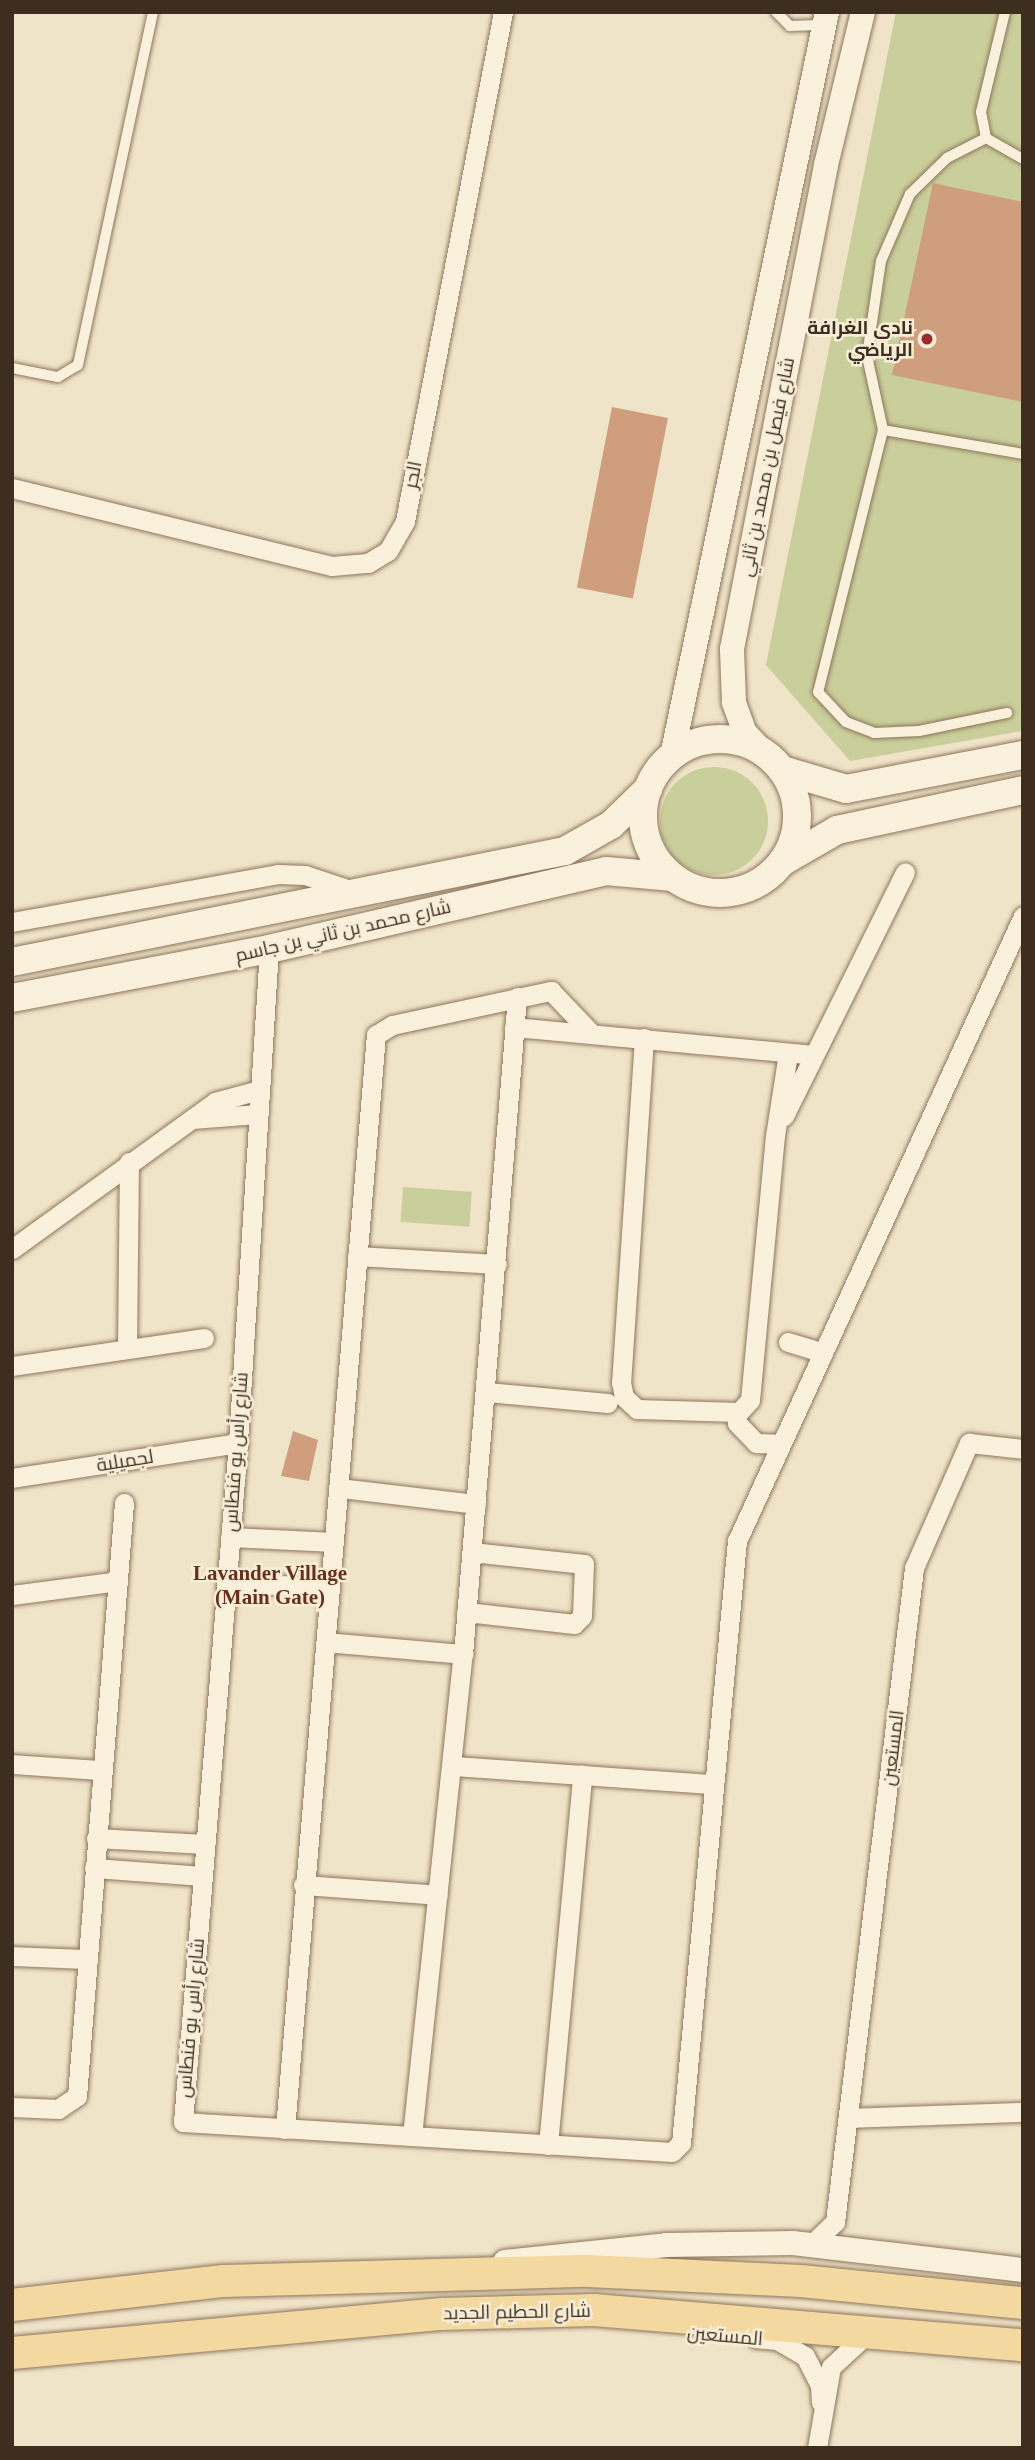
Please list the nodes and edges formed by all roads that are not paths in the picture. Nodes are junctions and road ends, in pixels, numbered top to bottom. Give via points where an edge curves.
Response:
1 (153, 12) edge
2 (503, 12) edge
3 (776, 12) edge
4 (1005, 12) edge
5 (865, 17) edge
6 (826, 19) edge
7 (986, 138) junction
8 (1023, 159) edge
9 (12, 368) edge
10 (883, 430) junction
11 (1023, 454) edge
12 (12, 488) edge
13 (1007, 713) dead end
14 (762, 751) junction
15 (1023, 755) edge
16 (672, 756) junction
17 (782, 770) junction
18 (648, 789) junction
19 (1023, 790) edge
20 (780, 864) junction
21 (905, 872) dead end
22 (673, 877) junction
23 (360, 893) junction
24 (1023, 916) edge
25 (14, 920) edge
26 (269, 950) junction
27 (12, 962) edge
28 (517, 997) junction
29 (12, 998) edge
30 (514, 1027) junction
31 (590, 1032) junction
32 (644, 1038) junction
33 (788, 1053) junction
34 (813, 1055) junction
35 (259, 1090) junction
36 (257, 1114) junction
37 (191, 1119) junction
38 (775, 1136) junction
39 (129, 1162) junction
40 (12, 1249) edge
41 (357, 1256) junction
42 (497, 1264) junction
43 (204, 1338) dead end
44 (788, 1342) dead end
45 (127, 1349) junction
46 (821, 1352) junction
47 (12, 1366) edge
48 (486, 1392) junction
49 (608, 1403) dead end
50 (736, 1412) junction
51 (238, 1443) junction
52 (779, 1444) junction
53 (1023, 1449) edge
54 (12, 1478) edge
55 (340, 1488) junction
56 (124, 1503) dead end
57 (475, 1504) junction
58 (230, 1538) junction
59 (334, 1542) junction
60 (472, 1552) junction
61 (118, 1581) junction
62 (226, 1583) junction
63 (330, 1587) junction
64 (12, 1595) edge
65 (466, 1612) junction
66 (326, 1642) junction
67 (463, 1654) junction
68 (12, 1764) edge
69 (453, 1766) junction
70 (101, 1770) junction
71 (582, 1775) junction
72 (712, 1784) junction
73 (96, 1838) junction
74 (205, 1844) junction
75 (94, 1868) junction
76 (203, 1877) junction
77 (303, 1885) junction
78 (438, 1895) junction
79 (12, 1956) edge
80 (87, 1959) junction
81 (12, 2107) edge
82 (1023, 2112) edge
83 (849, 2118) junction
84 (285, 2129) junction
85 (412, 2136) junction
86 (548, 2145) junction
87 (835, 2226) junction
88 (812, 2244) junction
89 (865, 2249) junction
90 (1023, 2270) edge
91 (428, 2274) junction
92 (1023, 2303) edge
93 (12, 2305) edge
94 (594, 2310) junction
95 (869, 2332) junction
96 (1023, 2345) edge
97 (12, 2353) edge
98 (821, 2402) junction
99 (817, 2448) edge

1 - 9 lane via 78,365 58,377
2 - 12 street, الجر via 405,520 388,551 356,566 332,566
3 - 6 lane via 790,26
4 - 7 lane via 986,76 981,112
5 - 14 street, شارع فيصل بن محمد بن ثاني via 826,165 732,649 734,702 745,733
6 - 16 street, شارع فيصل بن محمد بن ثاني
7 - 8 lane
7 - 10 lane via 947,158 910,194 881,261 867,356
10 - 11 lane
10 - 13 lane via 818,692 846,722 874,733 919,731
14 - 16 main road via 723,739 696,743
14 - 17 main road
15 - 17 main road via 846,789
16 - 18 main road
17 - 20 main road via 797,818 792,842
18 - 22 main road via 646,837
18 - 23 main road, شارع محمد بن ثاني بن جاسم via 611,825 565,851
19 - 20 main road via 837,830
20 - 22 main road via 757,883 729,893 699,890
21 - 34 street
22 - 26 main road, شارع محمد بن ثاني بن جاسم via 606,871
23 - 25 street, شارع محمد بن ثاني بن جاسم via 305,875 278,874
23 - 27 main road, شارع محمد بن ثاني بن جاسم
24 - 46 street
26 - 29 main road, شارع محمد بن ثاني بن جاسم
26 - 35 street, شارع رأس بو فنطاس
28 - 30 street
28 - 31 street via 558,994
28 - 41 street via 392,1025 376,1035
30 - 31 street
30 - 42 street
31 - 32 street
32 - 33 street
32 - 50 street via 621,1382 624,1396 637,1409
33 - 34 street
33 - 38 street
34 - 38 street
35 - 36 street, شارع رأس بو فنطاس
35 - 37 street via 230,1095
36 - 37 street
36 - 51 street, شارع رأس بو فنطاس
37 - 39 street
38 - 50 street via 750,1400
39 - 40 street
39 - 45 street
41 - 42 street
41 - 55 street
42 - 48 street
43 - 45 street
44 - 46 street
45 - 47 street
46 - 52 street
48 - 49 street
48 - 57 street
50 - 52 street via 737,1423 756,1443
51 - 54 street, لجميلية
51 - 58 street, شارع رأس بو فنطاس
52 - 72 street via 737,1541
53 - 83 street, المستعين via 969,1443 914,1568
55 - 57 street
55 - 59 street
56 - 61 street
57 - 60 street
58 - 59 street
58 - 62 street, شارع رأس بو فنطاس
59 - 63 street
60 - 65 street
60 - 65 street via 584,1564 582,1616 574,1624
61 - 64 street
61 - 70 street
62 - 63 street
62 - 74 street, شارع رأس بو فنطاس
63 - 66 street
65 - 67 street
66 - 67 street
66 - 77 street
67 - 69 street
68 - 70 street
69 - 71 street
69 - 78 street
70 - 73 street
71 - 72 street
71 - 86 street
72 - 86 street via 681,2143 673,2152
73 - 74 street
73 - 75 street
74 - 76 street, شارع رأس بو فنطاس
75 - 76 street
75 - 80 street
76 - 84 street, شارع رأس بو فنطاس via 183,2122
77 - 78 street
77 - 84 street
78 - 85 street
79 - 80 street
80 - 81 street via 77,2096 58,2109
82 - 83 street
83 - 87 street, المستعين
84 - 85 street
85 - 86 street
87 - 88 street
87 - 89 street
88 - 89 street
88 - 91 street via 666,2245
89 - 90 street
91 - 92 main road, شارع الحطيم الجديد via 587,2271 801,2281
91 - 93 main road, شارع الحطيم الجديد via 224,2281
94 - 95 main road, شارع الحطيم الجديد
94 - 97 main road, شارع الحطيم الجديد via 415,2316
94 - 98 street, المستعين via 665,2331 777,2340 805,2356 820,2385
95 - 96 main road, شارع الحطيم الجديد
95 - 98 street, المستعين via 836,2360
98 - 99 street, المستعين

